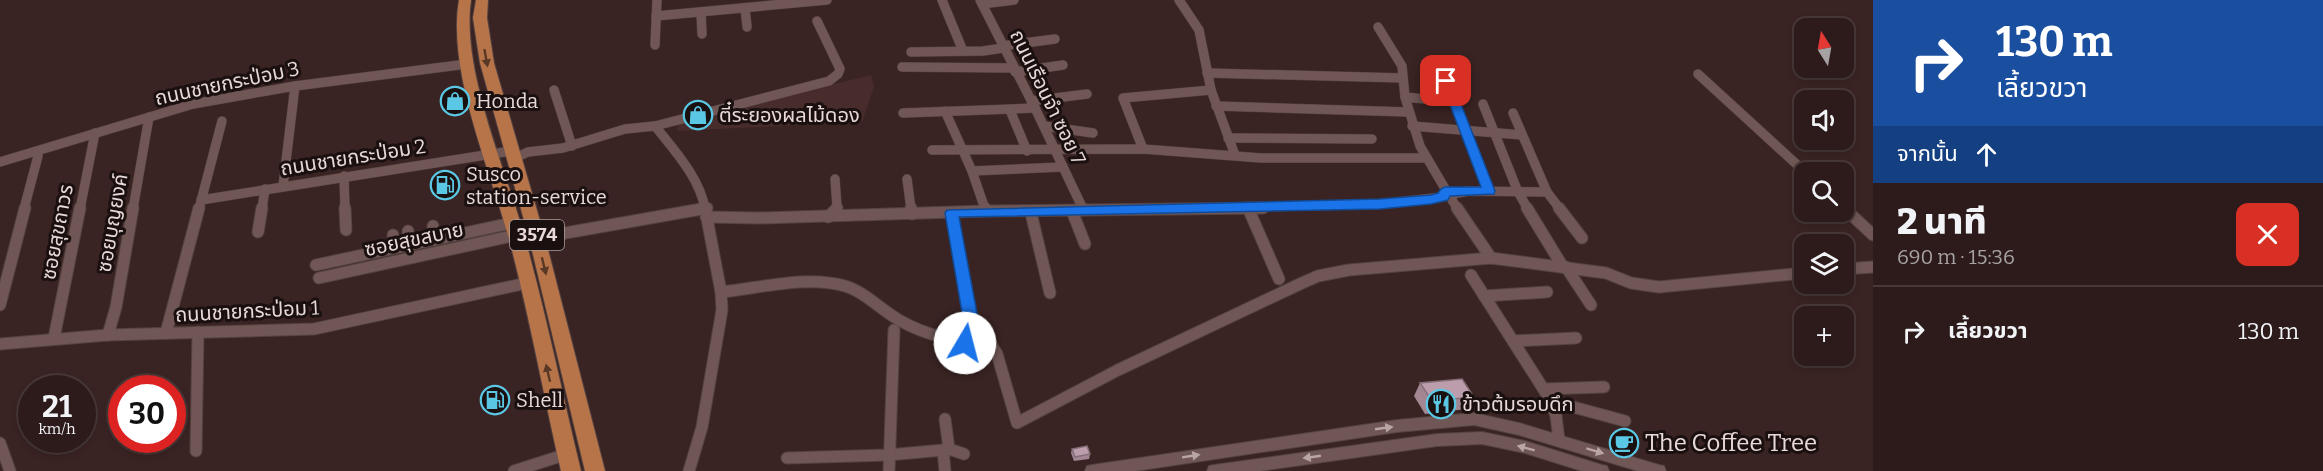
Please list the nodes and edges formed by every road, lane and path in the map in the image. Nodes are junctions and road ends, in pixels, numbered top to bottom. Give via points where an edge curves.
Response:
1 (465, 0) edge
2 (482, 0) edge
3 (657, 0) edge
4 (822, 0) edge
5 (827, 0) edge
6 (942, 0) edge
7 (1014, 0) edge
8 (1179, 0) edge
9 (981, 2) edge
10 (745, 8) junction
11 (701, 12) junction
12 (656, 16) junction
13 (817, 21) dead end
14 (747, 27) dead end
15 (1378, 27) dead end
16 (702, 34) dead end
17 (1055, 39) dead end
18 (655, 45) dead end
19 (1002, 47) junction
20 (963, 51) junction
21 (911, 52) dead end
22 (467, 64) junction
23 (1064, 65) dead end
24 (902, 67) dead end
25 (1014, 70) junction
26 (1207, 73) junction
27 (1698, 74) dead end
28 (1403, 78) junction
29 (1446, 81) dead end
30 (295, 86) junction
31 (554, 90) dead end
32 (1211, 90) junction
33 (1087, 94) dead end
34 (1405, 97) junction
35 (1434, 100) dead end
36 (1483, 104) dead end
37 (1033, 105) junction
38 (1216, 106) junction
39 (1010, 110) junction
40 (945, 111) junction
41 (1408, 112) junction
42 (903, 113) dead end
43 (1514, 113) dead end
44 (149, 117) junction
45 (222, 121) dead end
46 (655, 126) junction
47 (1044, 126) junction
48 (1412, 126) junction
49 (1463, 128) junction
50 (1494, 131) junction
51 (95, 133) junction
52 (1093, 133) dead end
53 (1522, 135) junction
54 (1228, 138) junction
55 (1372, 139) dead end
56 (572, 146) junction
57 (1143, 149) junction
58 (932, 150) dead end
59 (1055, 150) junction
60 (1027, 151) junction
61 (964, 152) junction
62 (490, 155) junction
63 (512, 155) junction
64 (1235, 155) junction
65 (38, 156) dead end
66 (1427, 158) junction
67 (0, 162) edge
68 (1794, 162) edge
69 (1063, 167) junction
70 (972, 171) junction
71 (344, 176) junction
72 (836, 179) dead end
73 (907, 179) dead end
74 (283, 186) junction
75 (265, 189) junction
76 (1489, 191) junction
77 (1518, 192) junction
78 (1547, 192) junction
79 (1449, 195) junction
80 (201, 200) junction
81 (1248, 208) junction
82 (986, 211) junction
83 (1077, 211) junction
84 (706, 212) junction
85 (952, 213) junction
86 (1031, 213) junction
87 (912, 214) junction
88 (828, 217) junction
89 (1854, 217) edge
90 (433, 226) dead end
91 (514, 229) junction
92 (346, 230) dead end
93 (408, 231) dead end
94 (258, 232) dead end
95 (393, 235) dead end
96 (1873, 235) edge
97 (537, 238) junction
98 (1582, 238) dead end
99 (434, 240) junction
100 (1085, 244) dead end
101 (409, 245) junction
102 (394, 248) junction
103 (363, 255) junction
104 (1491, 258) junction
105 (316, 265) dead end
106 (1565, 267) junction
107 (1873, 267) edge
108 (361, 268) junction
109 (1854, 268) edge
110 (1794, 274) edge
111 (1471, 275) dead end
112 (320, 278) dead end
113 (1279, 279) dead end
114 (527, 283) junction
115 (721, 292) junction
116 (1547, 292) dead end
117 (1050, 293) dead end
118 (1484, 296) junction
119 (0, 305) edge
120 (1591, 305) dead end
121 (894, 330) dead end
122 (198, 332) junction
123 (166, 333) junction
124 (108, 335) junction
125 (54, 338) junction
126 (1576, 338) dead end
127 (1513, 341) junction
128 (965, 343) junction
129 (0, 344) edge
130 (1604, 387) dead end
131 (1544, 389) junction
132 (1551, 401) junction
133 (945, 419) dead end
134 (1625, 421) dead end
135 (1559, 440) junction
136 (0, 443) edge
137 (946, 449) junction
138 (196, 452) dead end
139 (964, 454) dead end
140 (888, 455) junction
141 (788, 458) dead end
142 (569, 462) edge
143 (1154, 466) edge
144 (10, 471) edge
145 (514, 471) edge
146 (537, 471) edge
147 (595, 471) edge
148 (689, 471) edge
149 (889, 471) edge
150 (945, 471) edge
151 (1092, 471) edge
152 (1214, 471) edge
153 (1602, 471) edge
154 (1659, 471) edge

1 - 22 main road, 3574
2 -> 63 main road, 3574 via 480,18 487,63
3 - 12 street
4 - 5 street
4 - 10 street
6 - 20 street
7 - 9 street
8 - 26 street via 1199,30
9 - 19 street, ถนนเรือนจำ ซอย 7
10 - 11 street
10 - 14 street
11 - 12 street
11 - 16 street
12 - 18 street
13 - 46 street, ถนนชายกระป่อม 2 via 840,69 829,81
15 - 28 street via 1401,62
17 - 19 street
19 - 20 street
19 - 25 street, ถนนเรือนจำ ซอย 7
20 - 21 street
22 - 30 street, ถนนชายกระป่อม 3
22 - 62 main road, 3574
23 - 25 street
24 - 25 street
25 - 37 street, ถนนเรือนจำ ซอย 7
26 - 28 street
26 - 32 street
27 - 68 street
28 - 34 street
29 - 49 street
30 - 44 street, ถนนชายกระป่อม 3 via 193,104
30 - 74 street
31 - 56 street
32 - 38 street
32 - 57 street via 1123,98
33 - 37 street
34 - 35 street
34 - 41 street
36 - 50 street
37 - 39 street
37 - 47 street, ถนนเรือนจำ ซอย 7
38 - 41 street
38 - 54 street
39 - 40 street
39 - 60 street
40 - 42 street
40 - 61 street
41 - 48 street
43 - 53 street
44 - 51 street, ถนนชายกระป่อม 3
44 - 124 street, ซอยบุญยงค์
45 - 80 street
46 - 56 street, ถนนชายกระป่อม 2 via 625,129
46 - 84 street via 697,186
47 - 52 street
47 - 59 street, ถนนเรือนจำ ซอย 7
48 - 49 street
48 - 66 street
49 - 50 street
49 - 76 street
50 - 53 street
50 - 77 street
51 - 67 street, ถนนชายกระป่อม 3
51 - 125 street, ซอยสุขถาวร
53 - 78 street
54 - 55 street
54 - 64 street
56 - 63 street, ถนนชายกระป่อม 2
57 - 59 street
57 - 64 street
58 - 61 street
59 - 60 street
59 - 69 street, ถนนเรือนจำ ซอย 7
60 - 61 street
61 - 70 street
62 - 63 street, ถนนชายกระป่อม 2
62 - 71 street, ถนนชายกระป่อม 2
62 - 91 main road, 3574
63 - 97 main road, 3574
64 - 66 street
65 - 119 street
66 - 79 street
69 - 70 street
69 - 83 street, ถนนเรือนจำ ซอย 7
70 - 82 street
71 - 74 street, ถนนชายกระป่อม 2
71 - 92 street
72 - 88 street via 837,207
73 - 87 street
74 - 75 street, ถนนชายกระป่อม 2
75 - 80 street, ถนนชายกระป่อม 2
75 - 94 street
76 - 77 street
76 - 79 street
77 - 78 street
77 - 106 street
78 - 98 street
79 - 81 street via 1380,204
79 - 104 street
80 - 123 street
81 - 83 street
81 - 113 street
82 - 85 street
82 - 86 street
83 - 86 street
83 - 100 street, ถนนเรือนจำ ซอย 7
84 - 88 street
84 - 97 street
84 - 115 street
85 - 87 street
85 - 128 street via 971,324
86 - 117 street
87 - 88 street
89 - 96 street
90 - 99 street
91 - 99 street
91 - 108 street, ซอยสุขสบาย
91 - 114 main road, 3574
93 - 101 street
95 - 102 street
97 -> 147 main road, 3574
99 - 101 street
101 - 102 street
102 - 103 street
103 - 105 street
103 - 108 street
104 - 106 street
104 - 128 street via 1318,276 1118,370 1017,423 992,346
106 - 110 street via 1659,287
106 - 120 street
107 - 109 street
108 - 112 street, ซอยสุขสบาย
111 - 118 street
114 - 122 street, ถนนชายกระป่อม 1 via 314,329
142 -> 114 main road, 3574
115 - 128 street via 802,284 843,286 900,321
115 - 148 street via 722,310 704,415
116 - 118 street
118 - 127 street
121 - 140 street
122 - 123 street, ถนนชายกระป่อม 1
122 - 138 street
123 - 124 street, ถนนชายกระป่อม 1
124 - 125 street, ถนนชายกระป่อม 1
125 - 129 street, ถนนชายกระป่อม 1
126 - 127 street
127 - 131 street
130 - 131 street
131 - 132 street
132 - 134 street
132 - 135 street
133 - 137 street
143 -> 135 street via 1397,426 1474,419
135 -> 154 street
136 - 144 street
137 - 139 street
137 - 140 street
137 - 150 street
140 - 141 street
140 - 149 street
142 - 145 street
142 - 146 street
143 - 151 street
153 -> 152 street via 1482,438 1437,440

